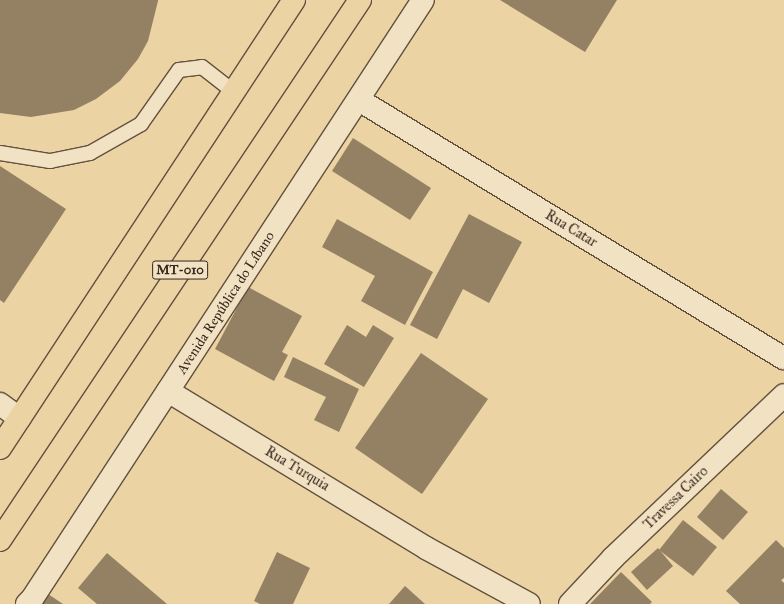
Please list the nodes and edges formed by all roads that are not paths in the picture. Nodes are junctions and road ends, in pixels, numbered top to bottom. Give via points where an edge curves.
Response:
1 (294, 0) edge
2 (360, 0) edge
3 (423, 0) edge
4 (234, 92) junction
5 (359, 100) junction
6 (0, 153) edge
7 (784, 358) edge
8 (168, 391) junction
9 (784, 395) edge
10 (0, 404) edge
11 (19, 418) junction
12 (0, 448) edge
13 (0, 540) edge
14 (27, 604) edge
15 (529, 604) edge
16 (570, 604) edge

1 - 4 main road
2 - 13 main road, MT-010
3 - 5 street, Avenida República do Líbano
4 - 6 lane via 202,67 179,70 141,124 90,152 50,161
4 - 11 main road
5 - 7 street, Rua Catar
5 - 8 street, Avenida República do Líbano
8 - 14 street, Avenida República do Líbano
8 - 15 street, Rua Turquia via 426,548
9 - 16 street, Travessa Cairo via 613,558
10 - 11 street
11 - 12 main road

